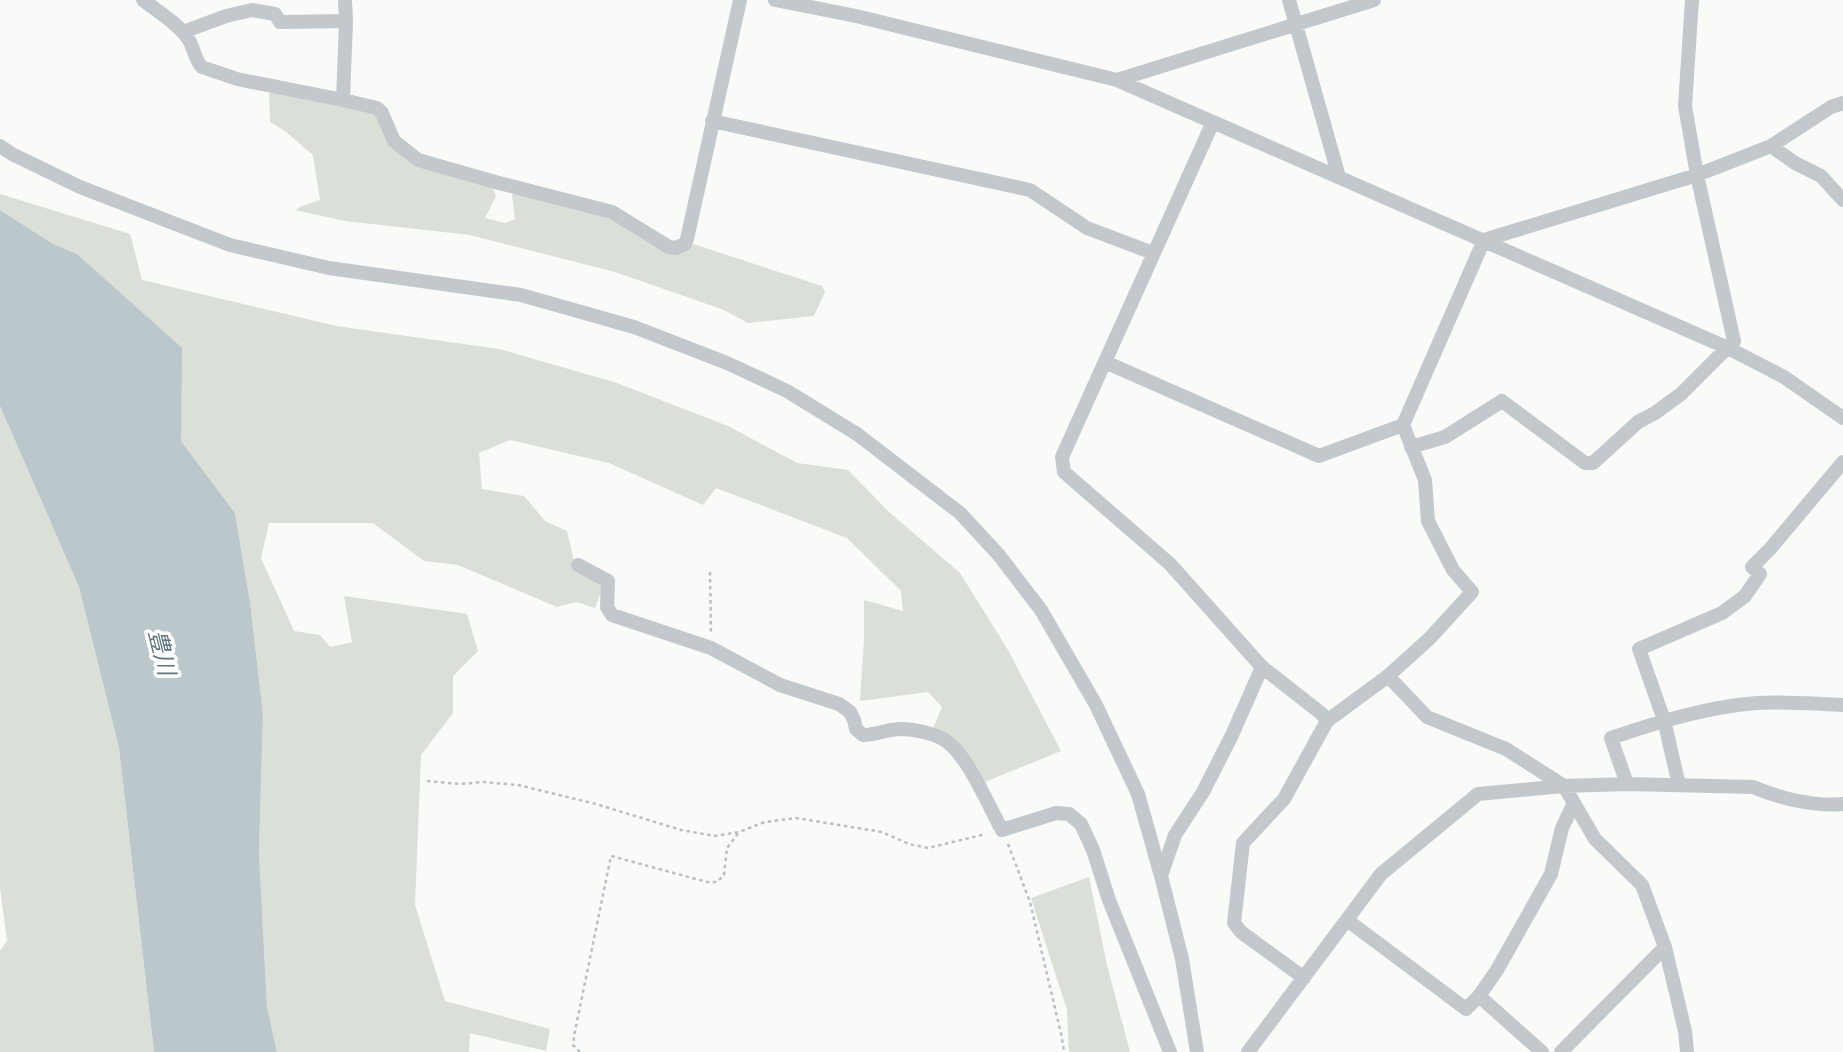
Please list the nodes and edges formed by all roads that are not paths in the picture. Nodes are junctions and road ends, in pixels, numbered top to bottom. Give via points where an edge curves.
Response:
1 (143, 0) edge
2 (345, 0) edge
3 (740, 0) edge
4 (775, 0) edge
5 (851, 0) edge
6 (1289, 0) edge
7 (1374, 0) edge
8 (1692, 0) edge
9 (856, 16) junction
10 (346, 21) junction
11 (1297, 24) junction
12 (183, 32) junction
13 (1117, 80) junction
14 (343, 100) junction
15 (1843, 103) edge
16 (712, 121) junction
17 (1213, 122) junction
18 (0, 146) edge
19 (1771, 146) junction
20 (1697, 174) junction
21 (1339, 177) junction
22 (1843, 200) edge
23 (1484, 240) junction
24 (1153, 253) junction
25 (1728, 348) junction
26 (1105, 362) junction
27 (1843, 418) edge
28 (1403, 425) junction
29 (1411, 447) junction
30 (1843, 462) edge
31 (578, 565) dead end
32 (1262, 667) junction
33 (1388, 676) junction
34 (1843, 705) edge
35 (1664, 720) junction
36 (1327, 722) junction
37 (1627, 784) junction
38 (1679, 785) junction
39 (1564, 786) junction
40 (1574, 803) junction
41 (1843, 804) edge
42 (1161, 876) junction
43 (1347, 920) junction
44 (1665, 947) junction
45 (1304, 978) junction
46 (1479, 996) junction
47 (1170, 1052) edge
48 (1197, 1052) edge
49 (1248, 1052) edge
50 (1542, 1052) edge
51 (1560, 1052) edge
52 (1687, 1052) edge

1 - 12 street
2 - 10 street
3 - 16 street
4 - 9 street
5 - 9 street
6 - 11 street
7 - 11 street
8 - 20 street via 1685,106
9 - 13 street
10 - 12 street via 280,22 275,13 252,10
10 - 14 street
11 - 13 street
11 - 21 street
12 - 14 street via 198,63 207,69
13 - 17 street
14 - 16 street via 377,108 394,141 418,160 612,212 676,248 687,239
15 - 19 street
16 - 24 street via 1030,190 1087,228
17 - 21 street
17 - 24 street
18 - 42 street via 80,187 230,245 329,268 521,295 634,327 787,391 857,434 960,513 1041,610 1096,705 1138,794
19 - 20 street
19 - 22 street via 1821,176
20 - 23 street
20 - 25 street via 1734,341
21 - 23 street
23 - 25 street
23 - 28 street
24 - 26 street
25 - 27 street via 1784,377
25 - 29 street via 1681,394 1638,422 1593,463 1585,463 1502,401 1445,437
26 - 28 street via 1319,456
26 - 32 street via 1062,457 1064,472 1170,564
28 - 29 street
29 - 33 street via 1425,480 1428,520 1453,570 1472,592
30 - 35 street via 1752,567 1760,574 1745,596 1722,613 1639,649
31 - 47 street via 608,582 607,607 612,615 711,649 780,685 839,704 850,712 863,735 900,729 944,739 959,752 1002,830 1056,813 1069,814 1080,824 1093,850
32 - 36 street
32 - 42 street via 1209,780 1175,835
33 - 36 street
33 - 39 street via 1427,717 1506,749
34 - 35 street via 1759,703
35 - 37 street via 1611,738
35 - 38 street
36 - 45 street via 1284,799 1242,843 1234,923
37 - 38 street
37 - 39 street
38 - 41 street via 1753,787 1824,806
39 - 40 street
39 - 43 street via 1478,794 1381,874
40 - 44 street via 1595,839 1642,885
40 - 46 street via 1562,828 1551,874
42 - 48 street via 1182,959
43 - 45 street
43 - 46 street via 1466,1009
44 - 51 street
44 - 52 street
45 - 49 street
46 - 50 street

